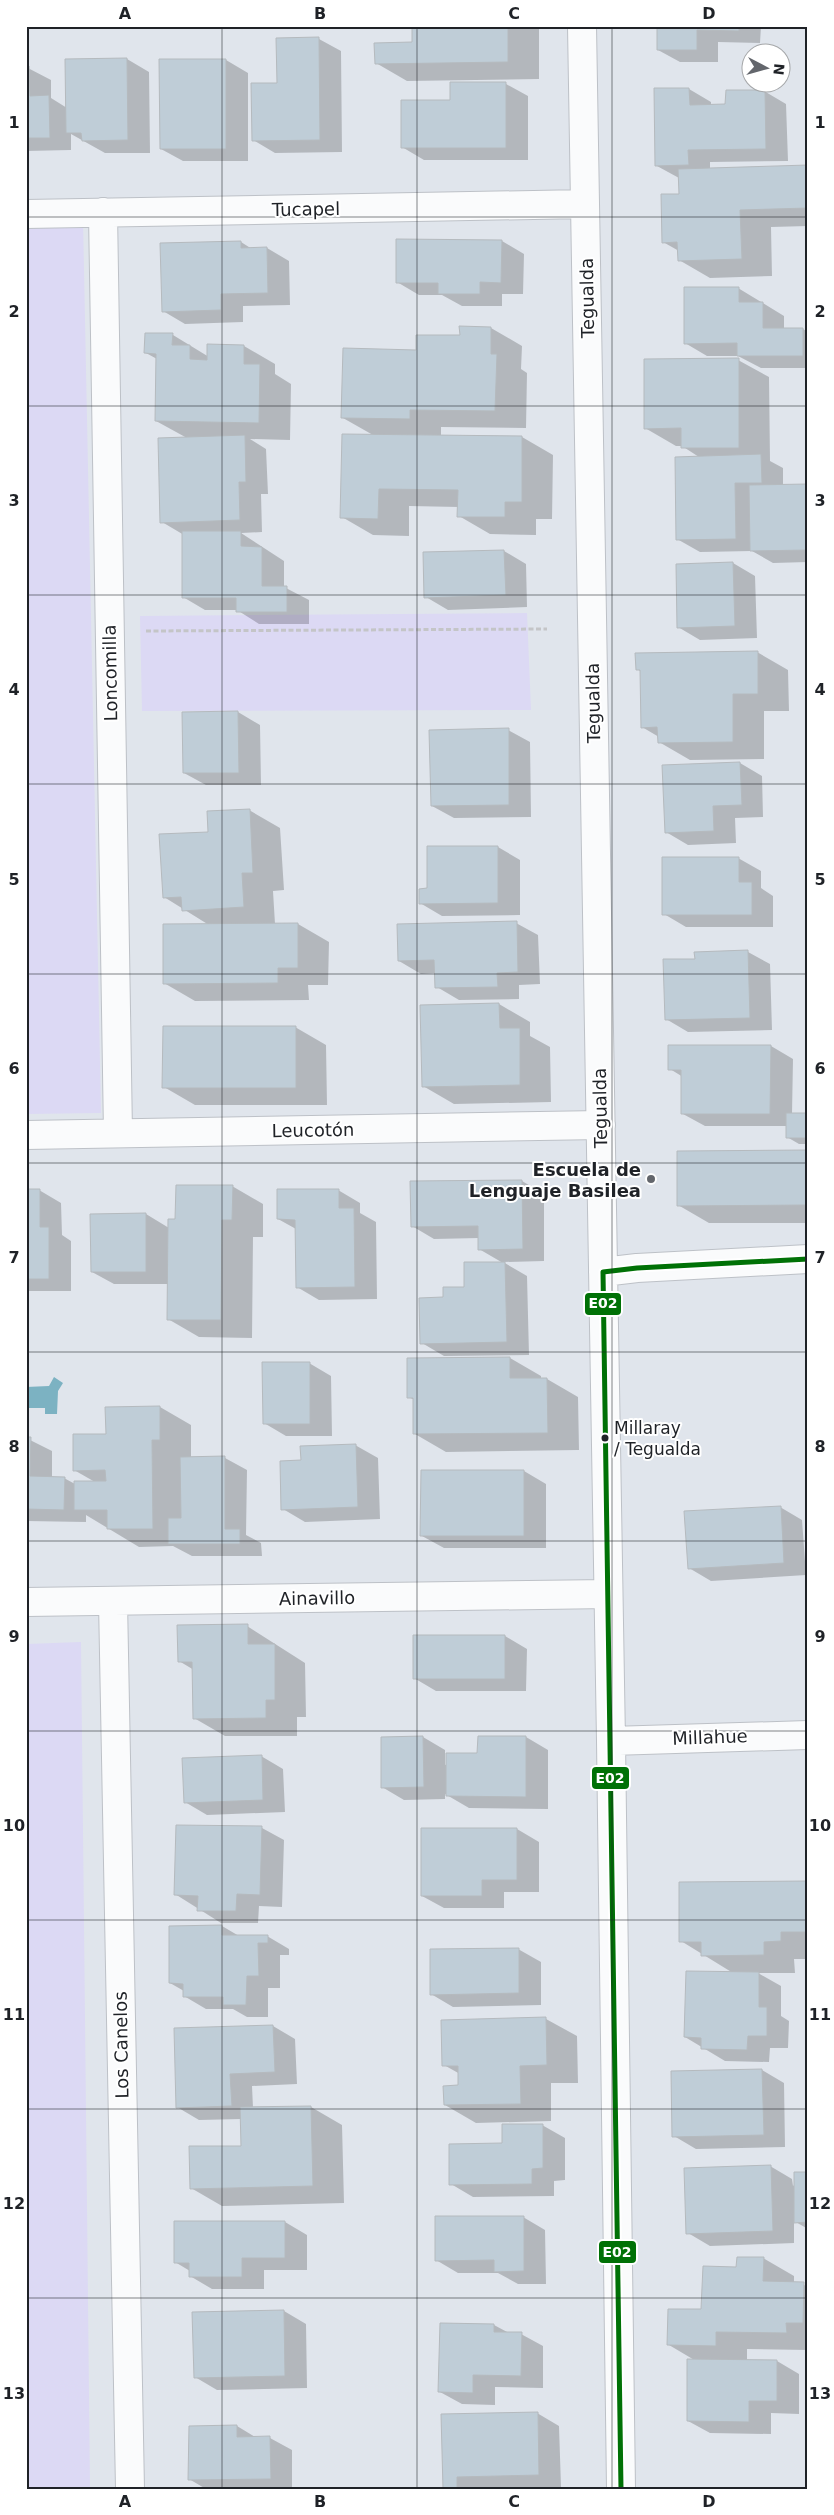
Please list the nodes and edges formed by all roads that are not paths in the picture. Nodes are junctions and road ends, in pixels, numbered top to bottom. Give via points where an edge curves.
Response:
1 (582, 26) edge
2 (585, 204) junction
3 (102, 212) junction
4 (26, 214) edge
5 (601, 1125) junction
6 (118, 1133) junction
7 (26, 1135) edge
8 (808, 1259) edge
9 (603, 1272) junction
10 (608, 1594) junction
11 (113, 1601) junction
12 (26, 1602) edge
13 (808, 1735) edge
14 (611, 1741) junction
15 (130, 2489) edge
16 (621, 2489) edge

1 - 2 street, Tegualda
2 - 3 street, Tucapel
2 - 5 street, Tegualda
3 - 4 street, Tucapel
3 - 6 street, Loncomilla
5 - 6 street, Leucotón
5 - 9 street, Tegualda
6 - 7 street, Leucotón
8 - 9 street
9 - 10 street, Tegualda
10 - 11 street, Ainavillo
10 - 14 street, Tegualda
11 - 12 street, Ainavillo
11 - 15 street, Los Canelos
13 - 14 street, Millahue
14 - 16 street, Tegualda

